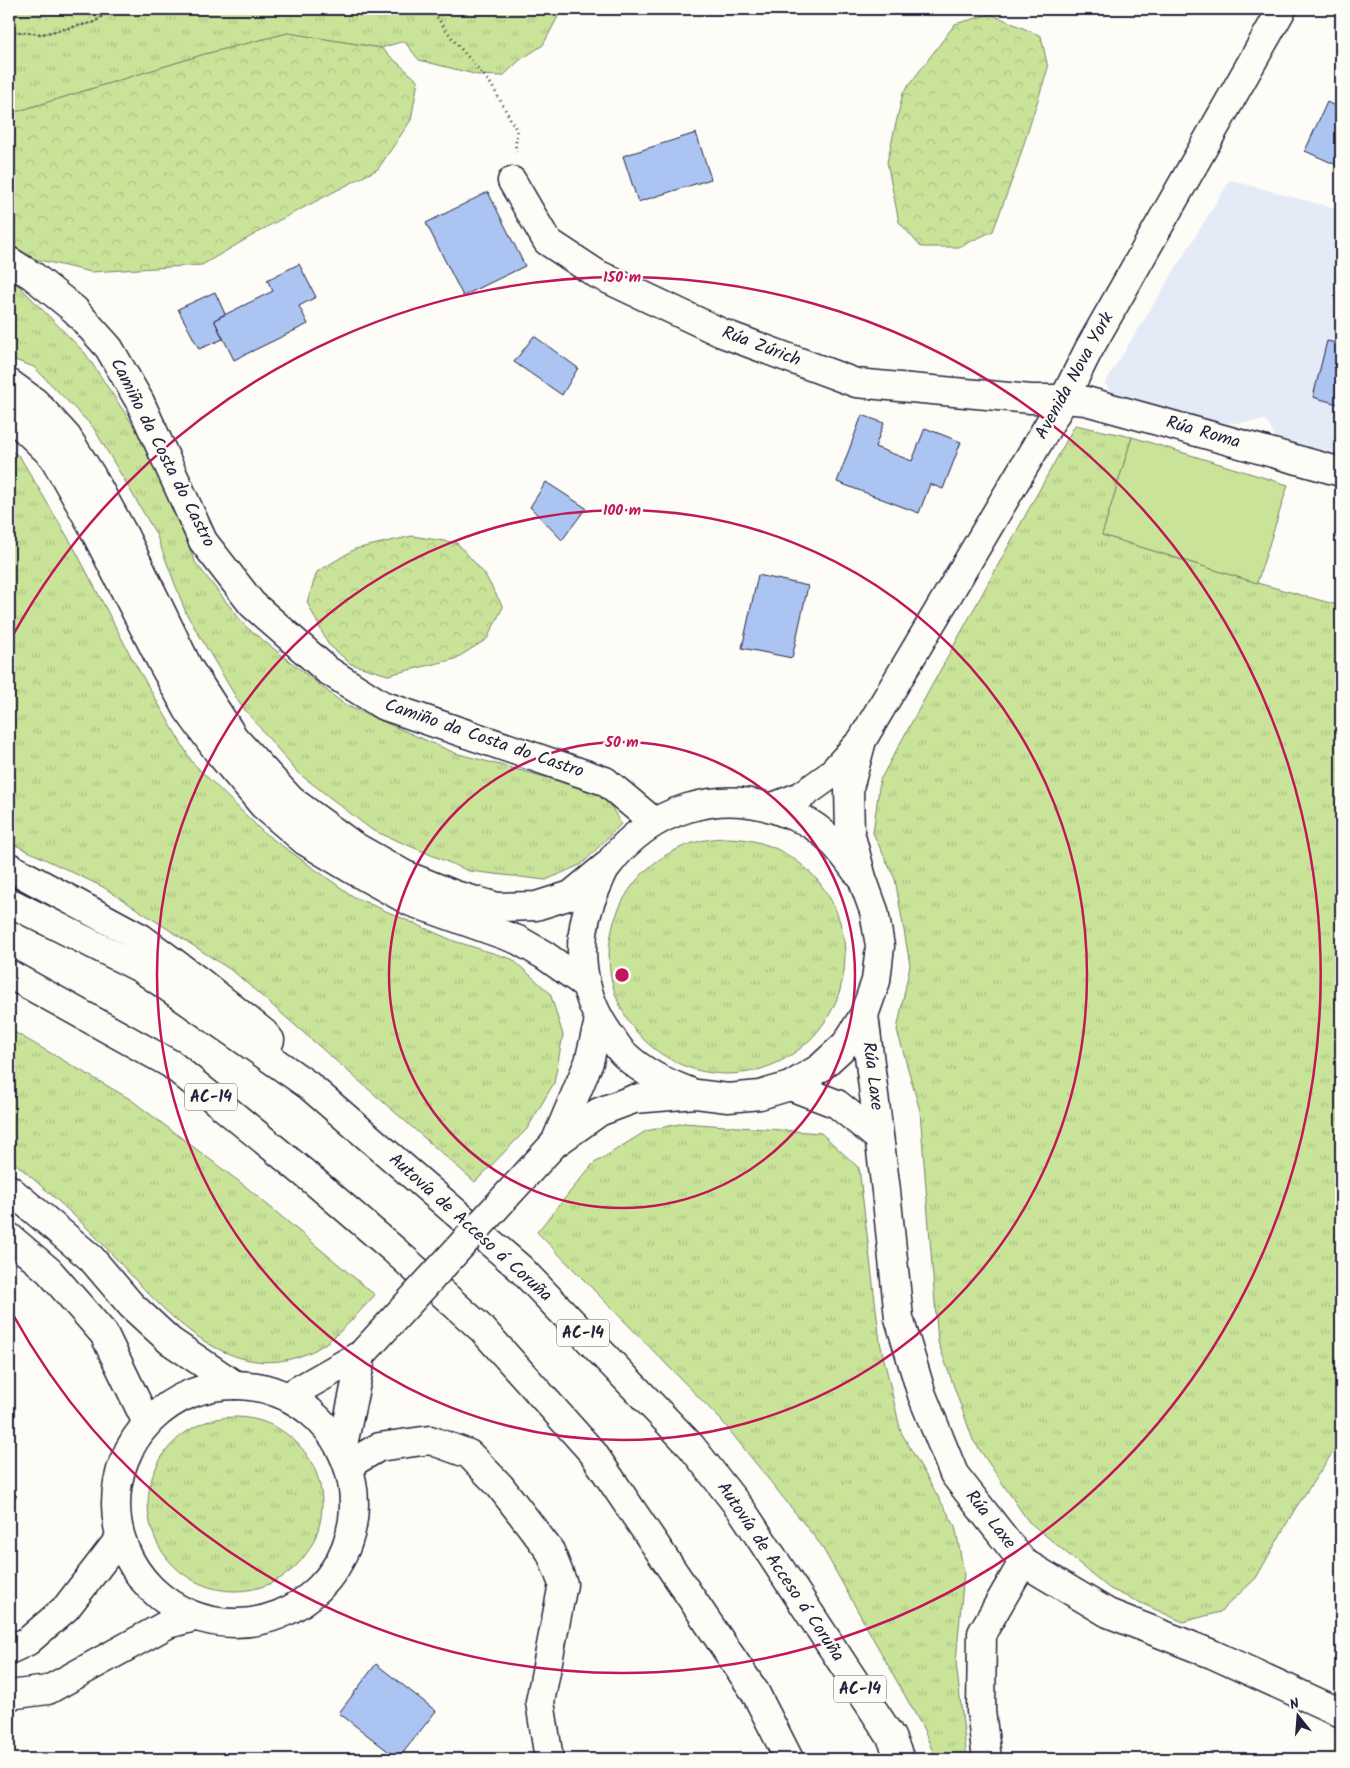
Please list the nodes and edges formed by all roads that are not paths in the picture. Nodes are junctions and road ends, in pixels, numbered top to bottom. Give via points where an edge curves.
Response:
1 (1282, 9) edge
2 (512, 181) road end
3 (9, 261) edge
4 (9, 383) edge
5 (1064, 399) junction
6 (9, 414) edge
7 (1341, 472) edge
8 (862, 740) junction
9 (773, 807) junction
10 (654, 822) junction
11 (9, 867) edge
12 (606, 868) junction
13 (862, 878) junction
14 (9, 902) edge
15 (9, 974) edge
16 (585, 984) junction
17 (864, 1015) junction
18 (599, 1020) junction
19 (308, 1085) junction
20 (790, 1086) junction
21 (696, 1094) junction
22 (879, 1138) junction
23 (554, 1144) junction
24 (9, 1189) edge
25 (9, 1236) edge
26 (362, 1354) junction
27 (235, 1385) junction
28 (288, 1396) junction
29 (147, 1423) junction
30 (345, 1457) junction
31 (120, 1538) junction
32 (1023, 1562) junction
33 (195, 1617) junction
34 (9, 1650) edge
35 (9, 1695) edge
36 (1341, 1713) edge
37 (549, 1759) edge
38 (789, 1759) edge
39 (900, 1759) edge
40 (987, 1759) edge

1 - 5 main road, Avenida Nova York
2 - 5 main road, Rúa Zúrich via 547,241 596,274 722,333 856,383 1031,399
3 - 10 main road, Camiño da Costa do Castro via 74,310 109,348 140,402 204,541 252,604 320,664 382,705 606,781
4 - 12 main road via 35,402 67,437 92,475 124,535 188,667 234,738 291,800 354,846 405,875 497,907 536,906 571,895
5 - 7 main road, Rúa Roma via 1105,406
5 - 8 main road, Avenida Nova York
6 - 16 main road via 52,456 188,710 263,805 305,840 353,870 411,902 518,940
8 - 9 main road via 829,776 802,796
8 - 13 main road via 849,788 850,832
9 - 10 main road via 732,800 692,806
9 - 13 main road via 809,823 839,847
10 - 12 main road via 627,842
11 - 19 main road via 141,938 264,1033
12 - 16 main road via 588,904 581,944
13 - 17 main road via 874,911 880,946 876,981
14 - 19 main road, Autovía de Acceso á Coruña / AC-14 via 142,968
15 - 38 main road, AC-14 via 171,1064 393,1248 482,1329 593,1453 755,1692
16 - 18 main road
17 - 20 main road via 846,1044 820,1068
17 - 22 main road, Rúa Laxe
18 - 21 main road via 624,1054 657,1079
18 - 23 main road via 588,1062
19 - 39 main road, Autovía de Acceso á Coruña / AC-14 via 520,1268 691,1446 743,1512 891,1737
20 - 21 main road via 752,1096 728,1098
20 - 22 main road, Rúa Laxe via 837,1104
21 - 23 main road via 634,1099 599,1112
22 - 32 main road, Rúa Laxe via 899,1318 922,1395 954,1474
23 - 26 main road, bridge
24 - 27 main road via 90,1258 170,1341
25 - 29 main road via 49,1271 104,1334
26 - 28 main road
26 - 30 main road
27 - 28 main road via 262,1388
27 - 29 main road via 202,1389 173,1402
28 - 30 main road via 328,1428
29 - 31 main road via 129,1449 118,1477 115,1508
30 - 33 main road via 355,1497 352,1531 340,1562 320,1589 293,1609 262,1621 228,1624
30 - 37 main road via 379,1447 430,1440 469,1454 500,1486 550,1551 563,1584 540,1702
31 - 33 main road via 136,1572 162,1600
31 - 34 main road via 66,1608 28,1641
32 - 36 main road, Rúa Laxe via 1108,1613 1212,1654
32 - 40 main road via 982,1633 981,1711
33 - 35 main road via 168,1624 48,1690

